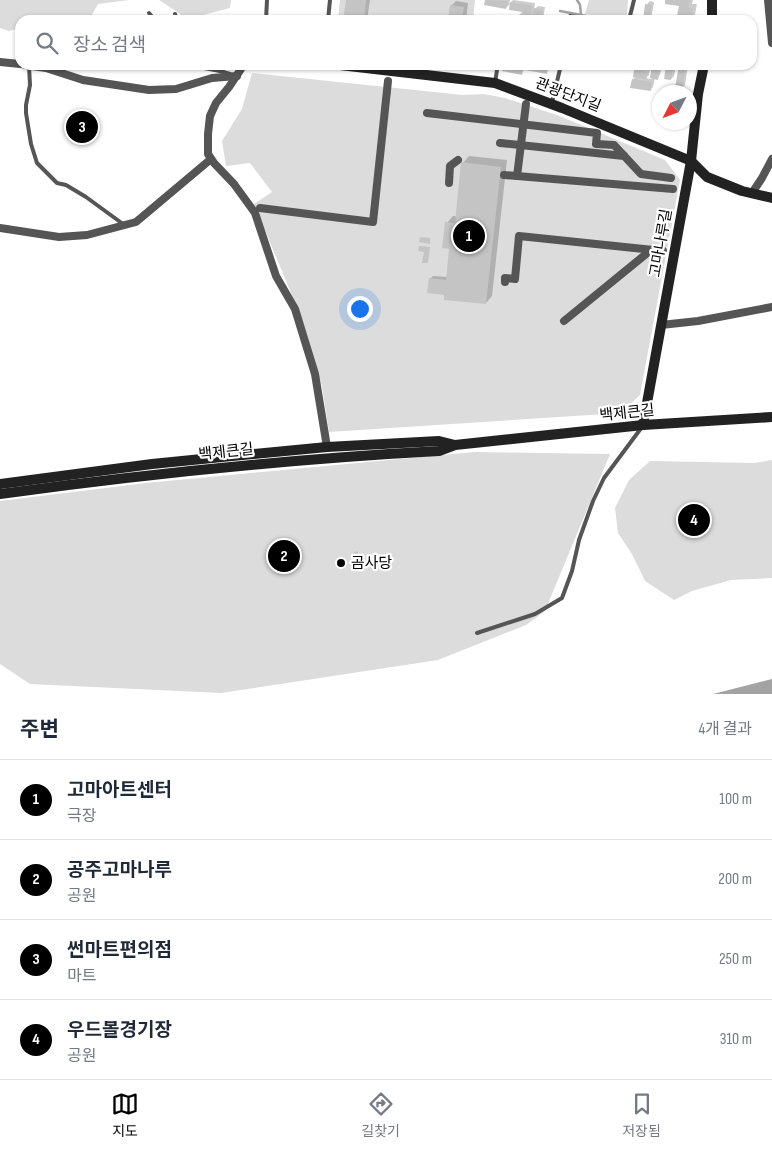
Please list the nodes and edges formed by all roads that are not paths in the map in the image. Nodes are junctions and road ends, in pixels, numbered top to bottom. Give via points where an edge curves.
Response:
1 (267, 0) edge
2 (330, 0) edge
3 (634, 0) edge
4 (712, 0) edge
5 (768, 0) edge
6 (266, 15) edge
7 (328, 15) edge
8 (630, 15) edge
9 (712, 15) edge
10 (772, 42) edge
11 (0, 62) edge
12 (15, 64) edge
13 (28, 70) edge
14 (52, 70) edge
15 (215, 70) edge
16 (240, 70) edge
17 (383, 70) edge
18 (498, 70) dead end
19 (560, 70) edge
20 (703, 70) edge
21 (220, 71) joint
22 (237, 76) junction
23 (388, 81) dead end
24 (495, 83) junction
25 (526, 104) dead end
26 (552, 104) junction
27 (427, 113) dead end
28 (523, 124) junction
29 (500, 143) dead end
30 (521, 146) junction
31 (624, 156) junction
32 (211, 159) junction
33 (772, 159) edge
34 (458, 160) dead end
35 (691, 161) junction
36 (504, 175) dead end
37 (517, 176) junction
38 (671, 178) dead end
39 (449, 183) dead end
40 (673, 189) dead end
41 (752, 193) junction
42 (772, 198) edge
43 (260, 208) dead end
44 (125, 225) junction
45 (0, 228) edge
46 (651, 250) junction
47 (663, 251) dead end
48 (505, 282) dead end
49 (772, 308) edge
50 (564, 321) dead end
51 (662, 325) junction
52 (772, 417) edge
53 (643, 425) junction
54 (455, 445) junction
55 (327, 447) junction
56 (0, 484) edge
57 (0, 494) edge
58 (477, 633) dead end

1 - 6 lane
2 - 7 lane
3 - 8 lane
4 - 9 main road
5 - 10 street
11 - 12 street
13 - 44 lane via 26,113 37,163 57,183 86,197
14 - 22 street via 83,80 149,90 176,89 212,78
15 - 21 lane
16 - 22 street
17 - 24 main road, 관광단지길
18 - 24 lane
19 - 26 lane
20 - 35 main road, 고마나루길
21 - 22 lane
22 - 32 street via 210,116 208,154
23 - 43 street via 373,222
24 - 26 main road, 관광단지길
25 - 28 street
26 - 35 main road, 관광단지길
27 - 28 street
28 - 30 street
28 - 31 street via 597,133 596,144 614,145
29 - 30 street
30 - 31 street
30 - 37 street
31 - 38 street via 641,174
32 - 44 street via 136,222
32 - 55 street via 255,213 276,276 295,309 315,374
33 - 41 street
34 - 39 street via 450,166
35 - 41 main road via 706,177
35 - 51 main road, 고마나루길
36 - 37 street
37 - 40 street
41 - 42 main road
44 - 45 street via 87,235 59,237
46 - 47 street
46 - 48 street via 519,236 515,279 506,278
46 - 50 street
49 - 51 street
51 - 53 main road, 고마나루길
52 - 53 main road, 백제큰길
53 - 54 main road, 백제큰길
53 - 58 lane via 604,478 593,501 562,598 535,614
54 - 55 main road, 백제큰길 via 439,441
54 - 57 main road, 백제큰길 via 440,451 233,466
55 - 56 main road, 백제큰길 via 152,464

